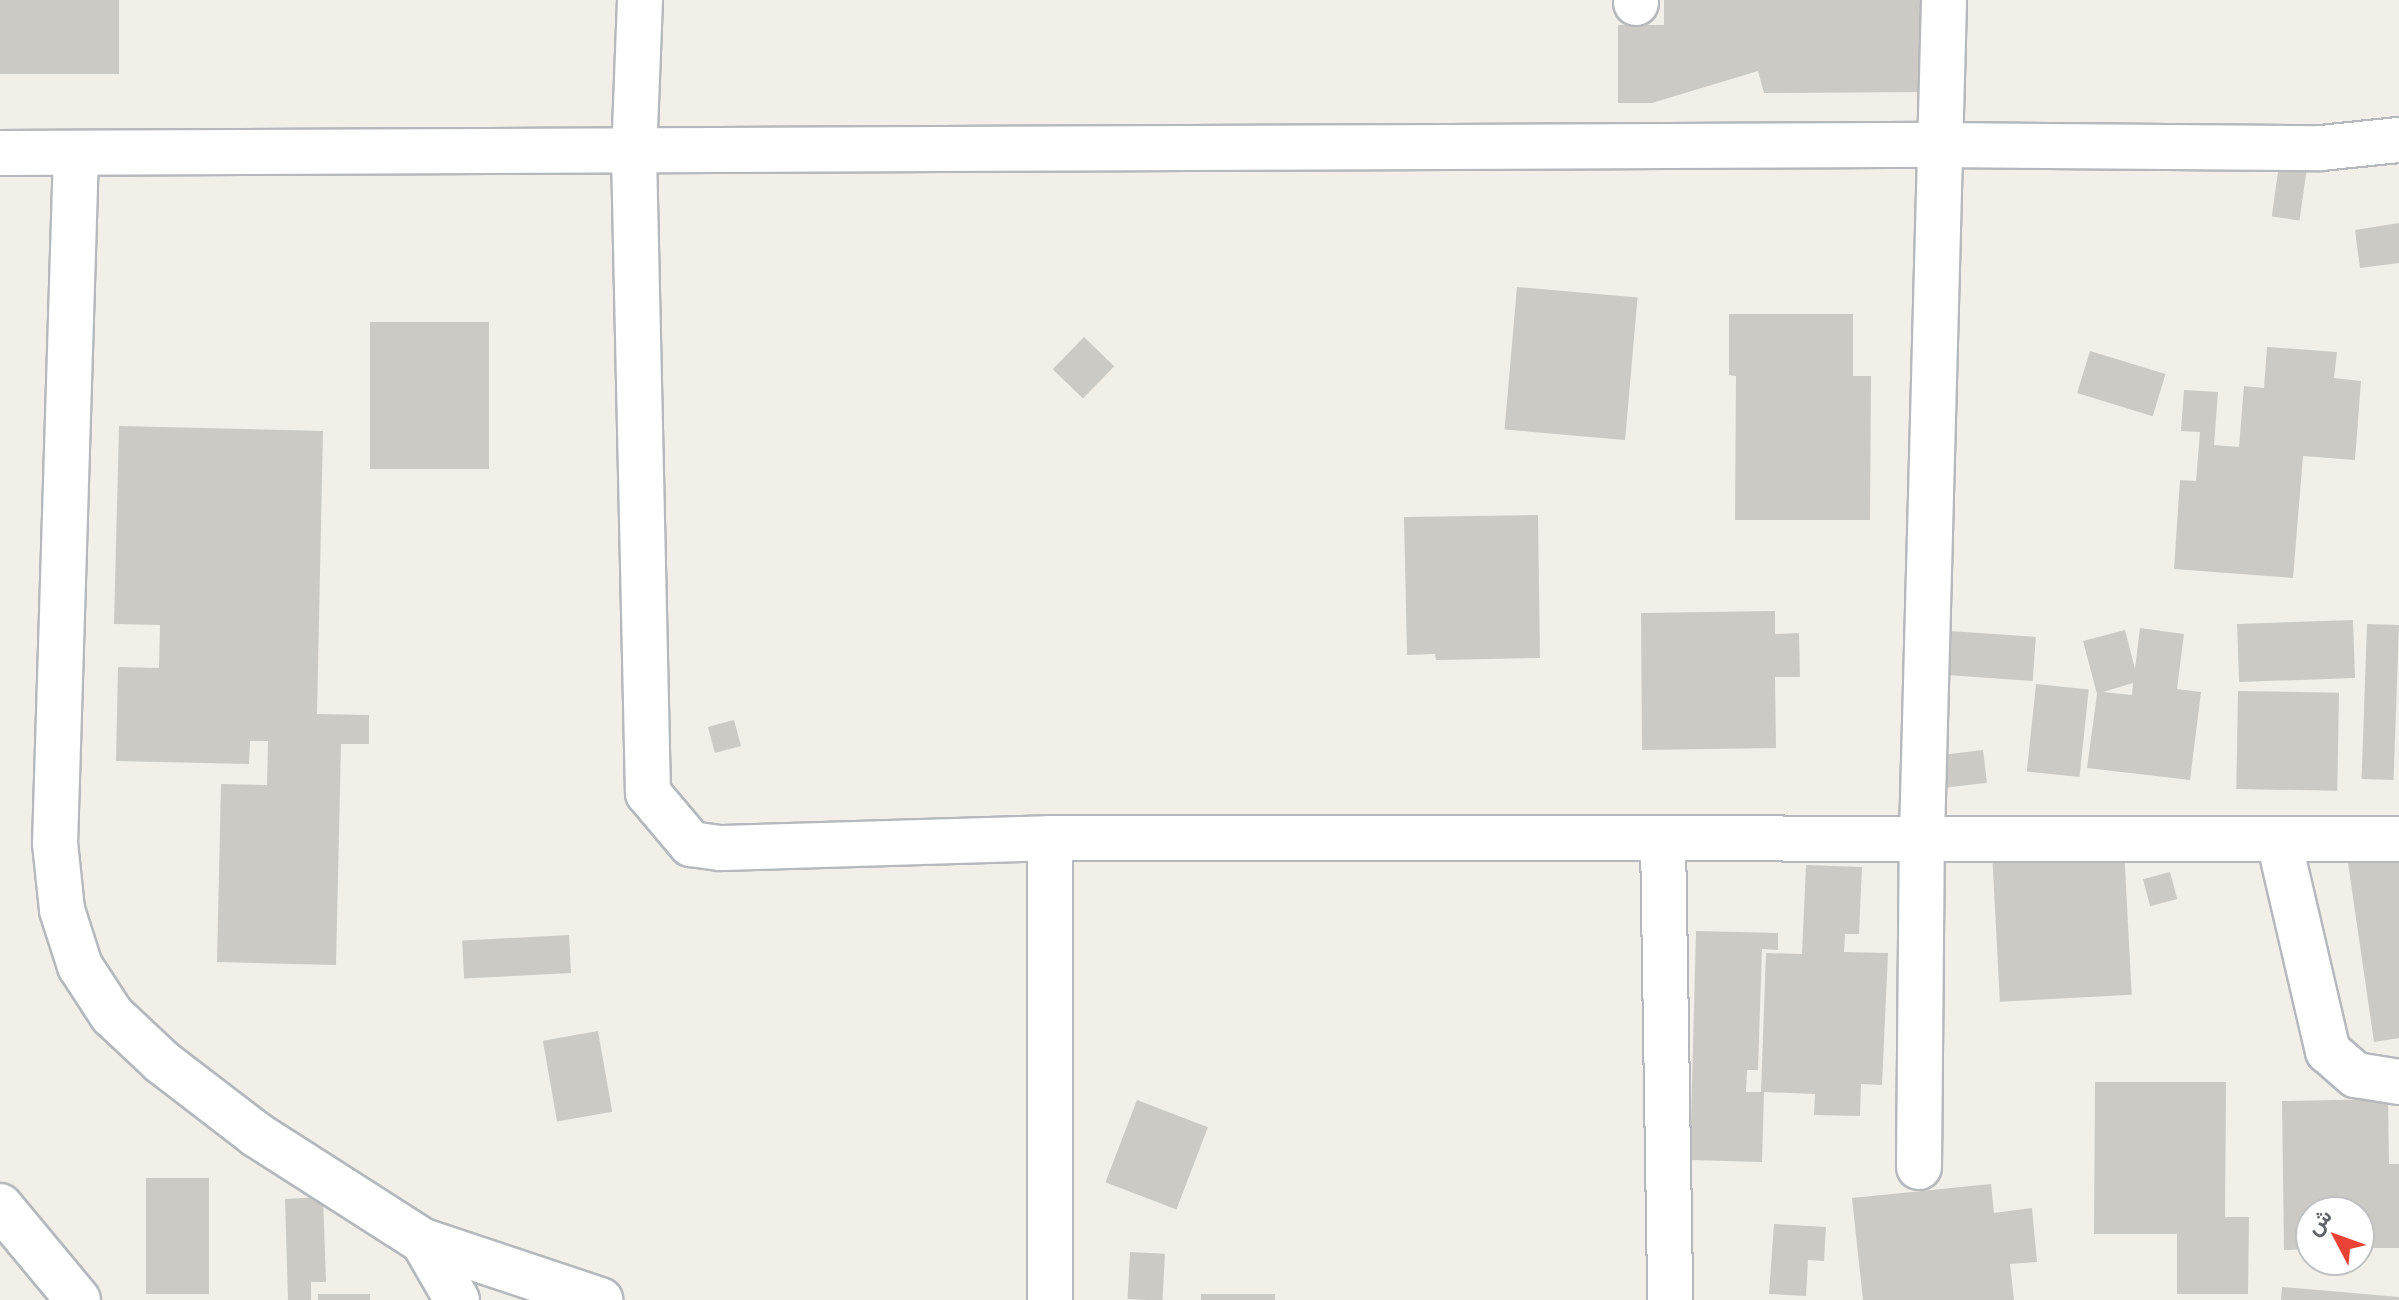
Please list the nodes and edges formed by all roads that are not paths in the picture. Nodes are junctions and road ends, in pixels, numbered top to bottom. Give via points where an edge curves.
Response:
1 (640, 0) edge
2 (1944, 0) edge
3 (2399, 140) edge
4 (1941, 145) junction
5 (0, 153) edge
6 (76, 153) junction
7 (634, 153) junction
8 (1922, 836) junction
9 (1050, 838) junction
10 (1663, 839) junction
11 (2399, 839) edge
12 (2279, 841) junction
13 (2399, 1082) edge
14 (1919, 1167) dead end
15 (0, 1206) edge
16 (423, 1241) junction
17 (78, 1300) edge
18 (457, 1300) edge
19 (600, 1300) edge
20 (1050, 1300) edge
21 (1670, 1300) edge

1 - 7 street
2 - 4 street
3 - 4 street via 2321,148
4 - 7 street
4 - 8 street
5 - 6 street
6 - 7 street
6 - 16 street via 55,843 62,910 80,966 112,1015 162,1062 257,1135
7 - 9 street via 648,793 691,844 720,848
8 - 10 street
8 - 12 street
8 - 14 street
9 - 10 street
9 - 20 street
10 - 21 street
11 - 12 street
12 - 13 street via 2328,1051 2356,1075
15 - 17 street
16 - 18 street
16 - 19 street

